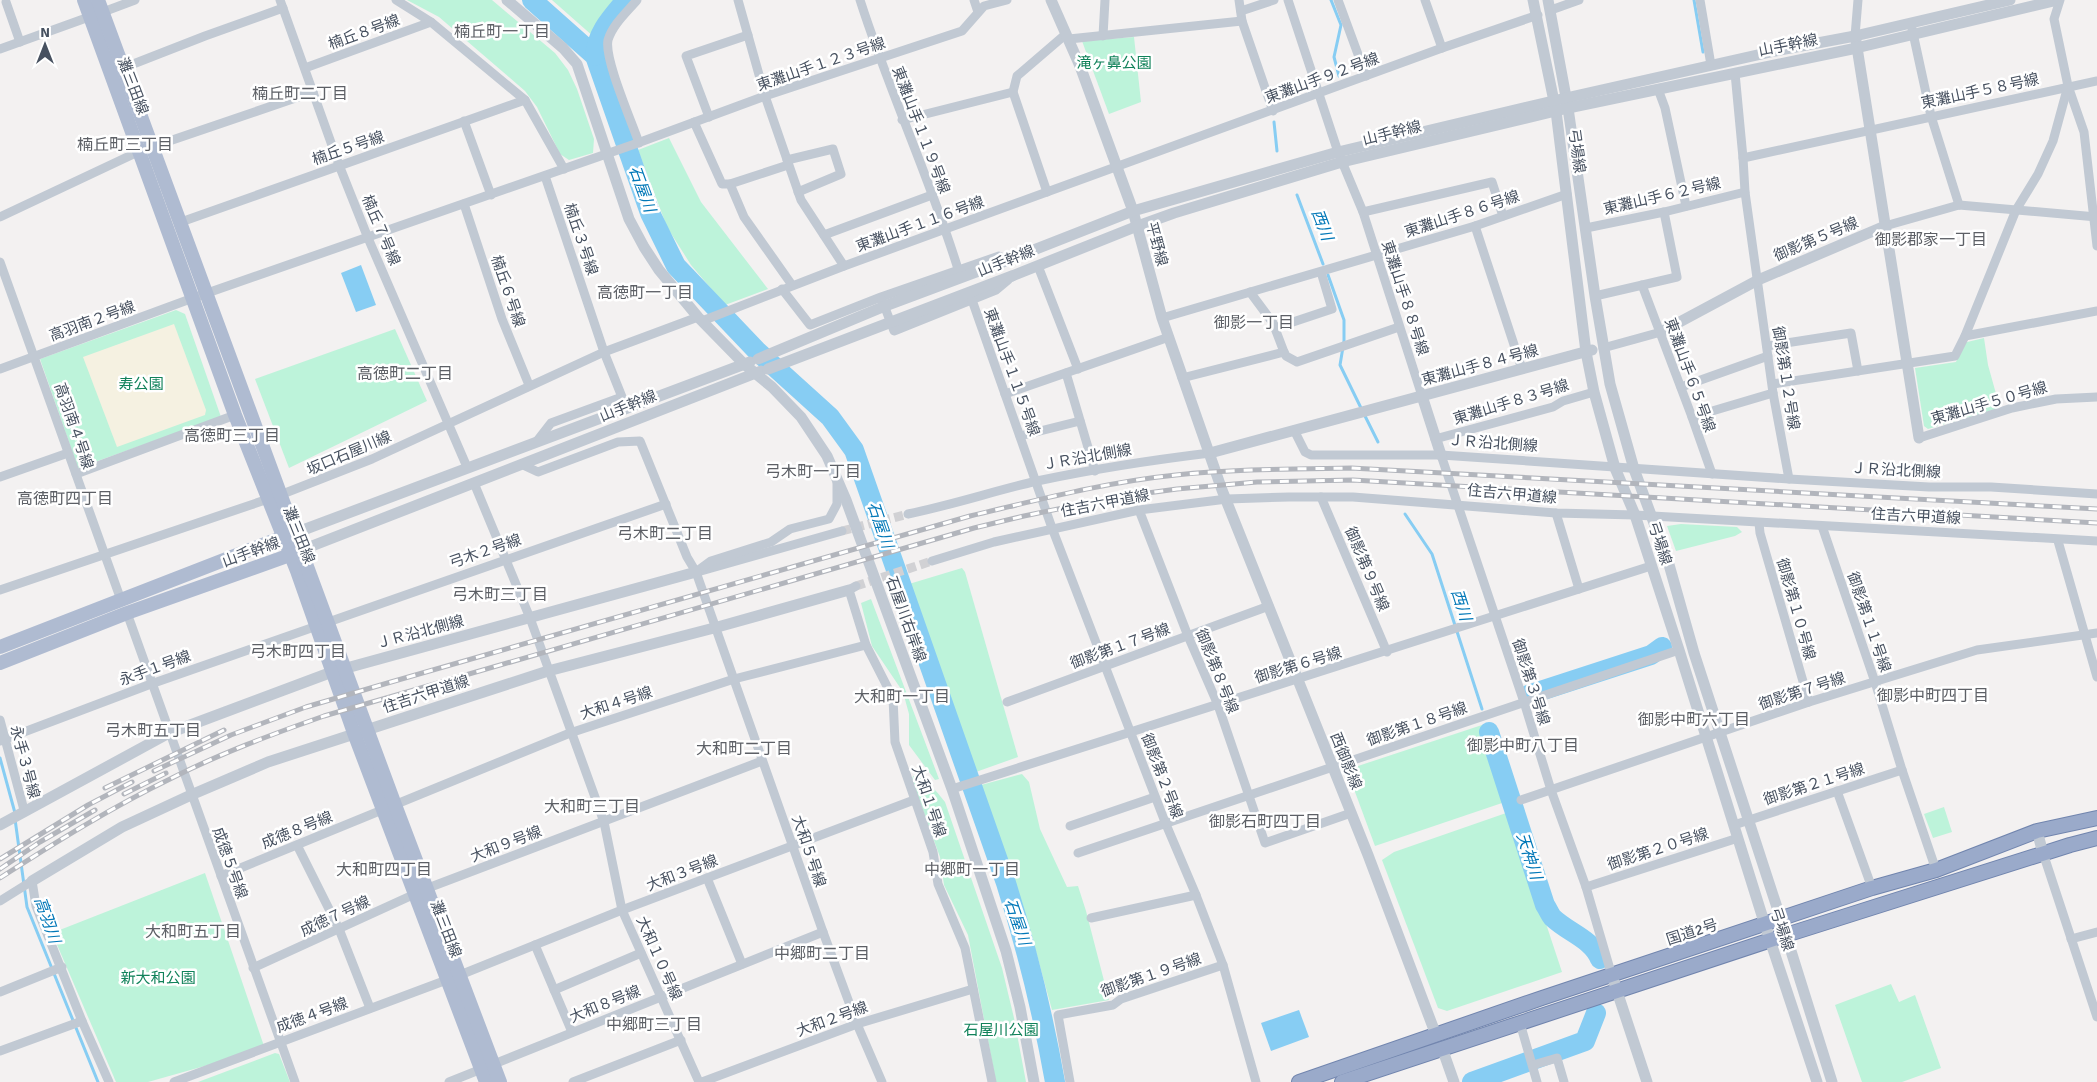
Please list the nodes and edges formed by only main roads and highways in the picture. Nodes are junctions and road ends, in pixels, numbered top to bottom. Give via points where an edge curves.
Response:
1 (84, 0) edge
2 (100, 6) edge
3 (146, 149) junction
4 (199, 296) junction
5 (274, 498) junction
6 (289, 535) junction
7 (296, 553) junction
8 (0, 647) edge
9 (0, 663) edge
10 (338, 670) junction
11 (389, 808) junction
12 (2097, 818) edge
13 (2097, 838) edge
14 (487, 1072) edge
15 (500, 1082) edge
16 (1299, 1082) edge
17 (1342, 1082) edge

1 - 3 main road, 灘三田線
2 - 3 main road, 灘三田線 via 123,68
3 - 4 main road, 灘三田線
3 - 4 main road, 灘三田線 via 180,222
4 - 5 main road, 灘三田線
4 - 5 main road, 灘三田線 via 235,416
5 - 6 main road, 灘三田線
6 - 7 main road, 灘三田線
6 - 8 main road, 山手幹線
7 - 9 main road, 山手幹線 via 127,613
7 - 10 main road, 灘三田線
10 - 11 main road, 灘三田線 via 354,733
10 - 11 main road, 灘三田線 via 368,728
11 - 14 main road, 灘三田線
12 - 16 highway, 国道2号 via 2038,831 1936,870 1872,888
13 - 17 highway via 1770,940
14 - 15 main road, 灘三田線

